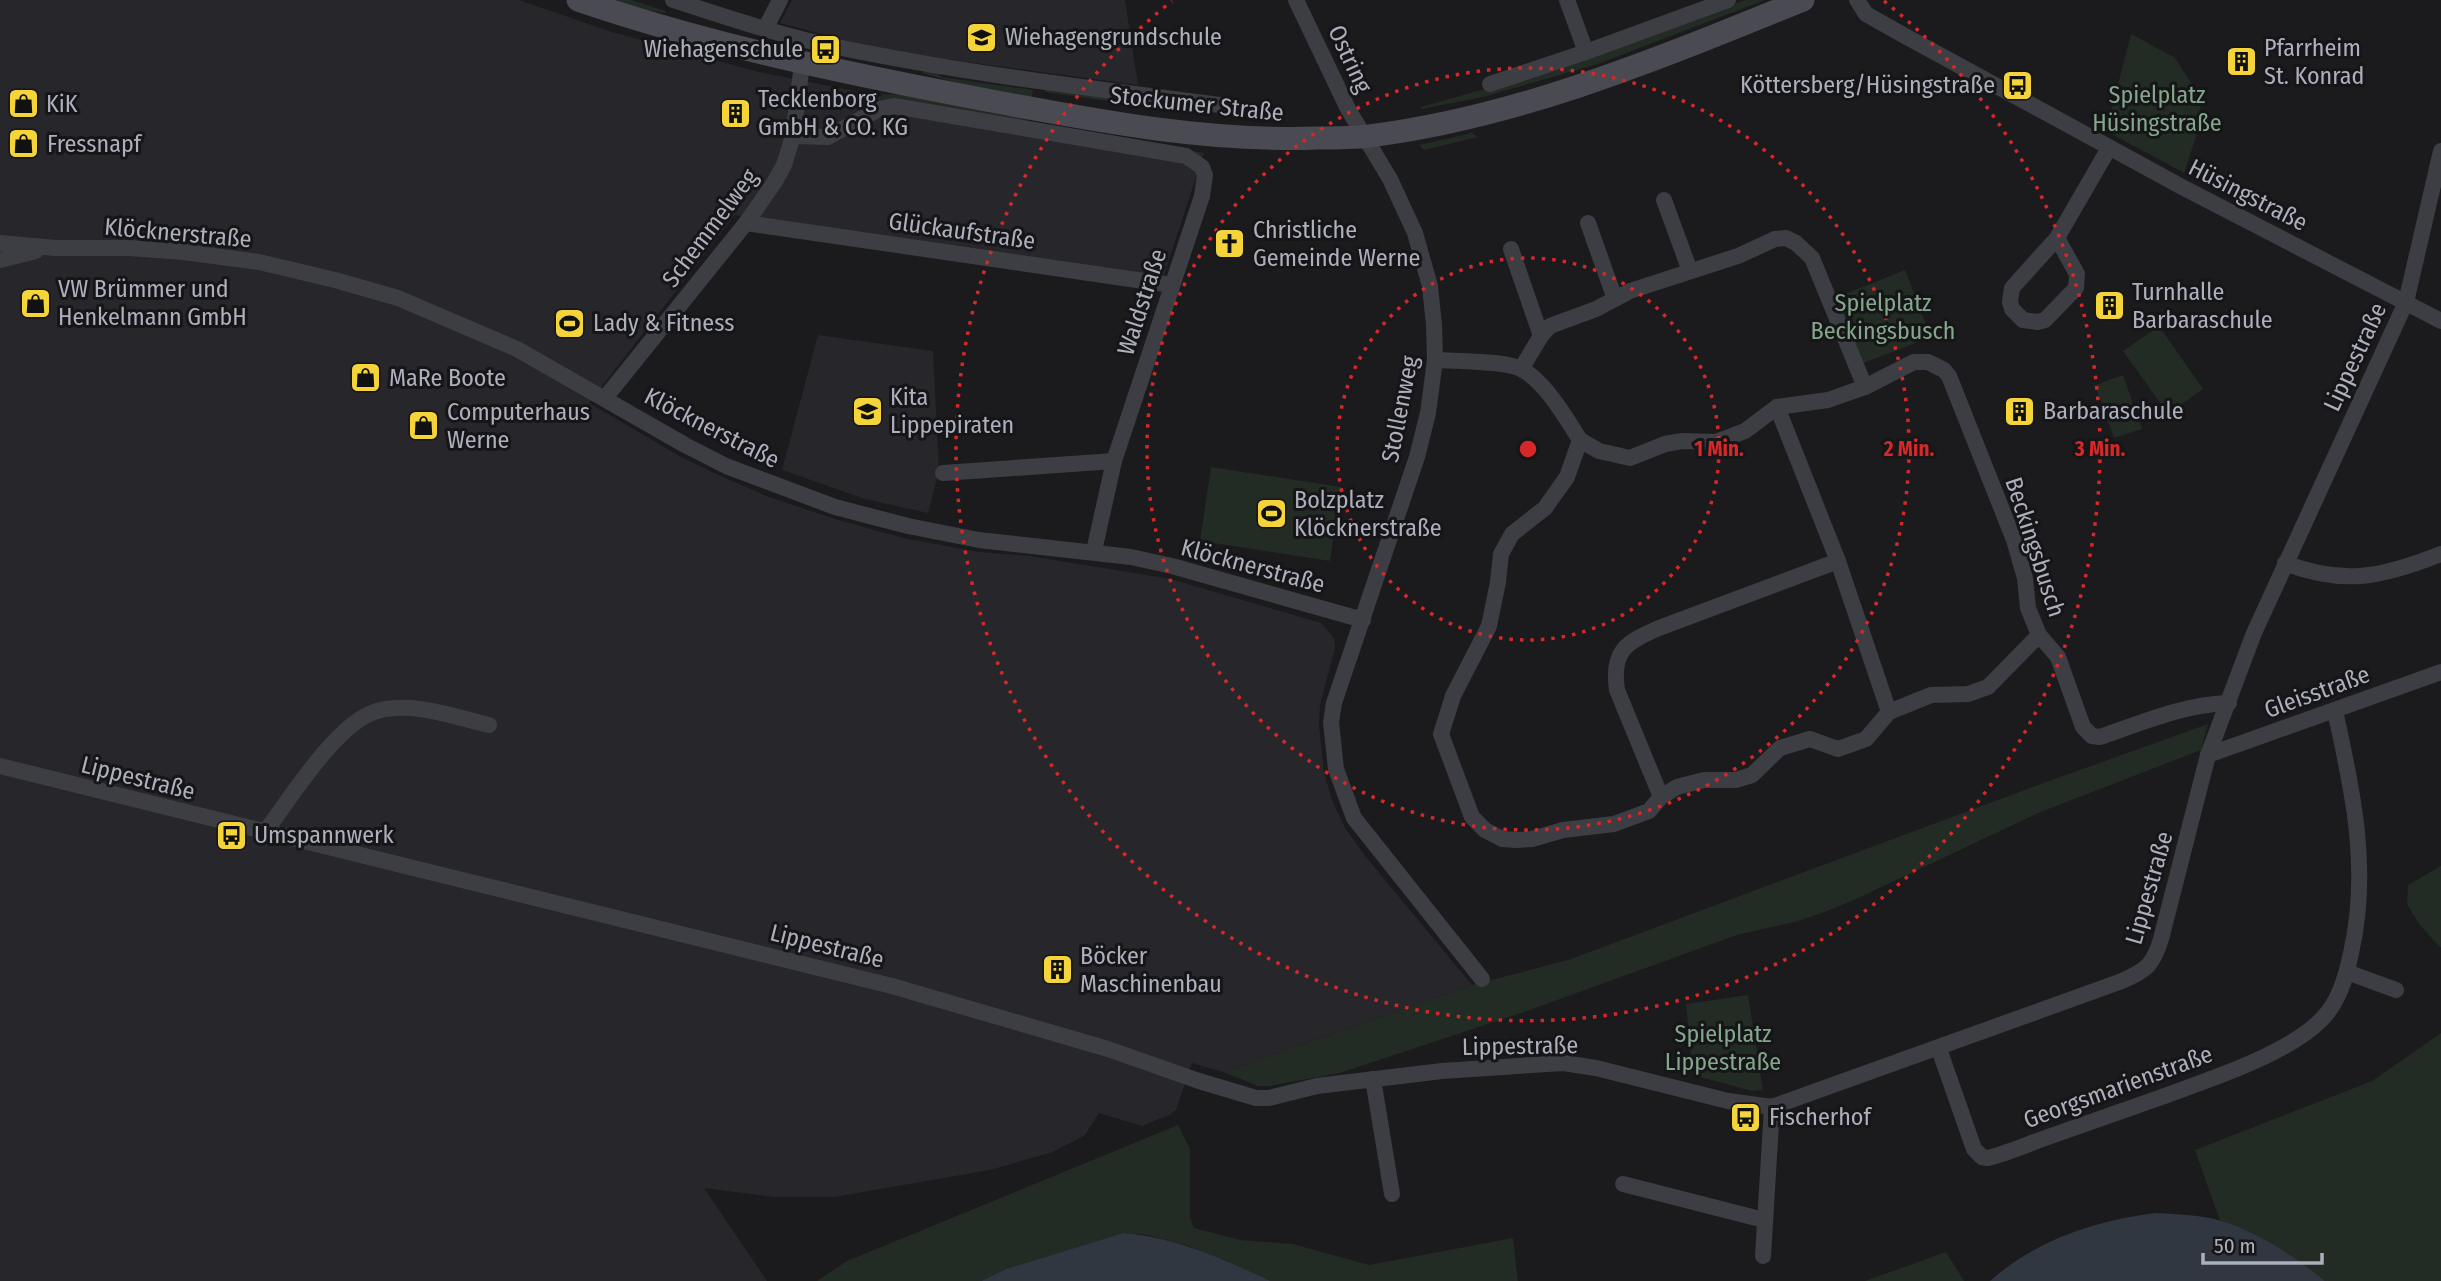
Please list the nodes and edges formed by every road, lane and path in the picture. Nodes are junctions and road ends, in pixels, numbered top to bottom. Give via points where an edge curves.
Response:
1 (578, 0) edge
2 (673, 0) edge
3 (780, 0) edge
4 (1296, 0) edge
5 (1567, 0) edge
6 (1728, 0) edge
7 (1803, 0) edge
8 (1857, 0) edge
9 (1698, 6) edge
10 (765, 29) junction
11 (1586, 52) junction
12 (802, 64) junction
13 (1490, 84) dead end
14 (1220, 105) dead end
15 (793, 136) junction
16 (1366, 137) junction
17 (2109, 148) junction
18 (2441, 151) edge
19 (1195, 160) joint
20 (2437, 188) edge
21 (1664, 200) dead end
22 (746, 223) junction
23 (1588, 223) dead end
24 (2057, 238) junction
25 (0, 243) edge
26 (56, 248) junction
27 (1511, 249) dead end
28 (0, 260) edge
29 (1690, 271) junction
30 (1171, 285) junction
31 (1615, 299) junction
32 (2406, 302) junction
33 (2441, 321) edge
34 (1541, 336) junction
35 (1435, 360) junction
36 (1521, 369) junction
37 (1865, 387) junction
38 (605, 398) junction
39 (1777, 407) junction
40 (1580, 440) junction
41 (1114, 461) junction
42 (943, 473) dead end
43 (1094, 551) junction
44 (2441, 554) edge
45 (1838, 561) junction
46 (2284, 562) junction
47 (1363, 620) junction
48 (2039, 635) junction
49 (2441, 672) edge
50 (2229, 703) junction
51 (2335, 711) junction
52 (1889, 712) junction
53 (489, 725) dead end
54 (2208, 755) junction
55 (0, 766) edge
56 (1661, 797) junction
57 (265, 832) junction
58 (2347, 972) junction
59 (1482, 979) dead end
60 (2396, 990) dead end
61 (1939, 1048) junction
62 (1373, 1079) junction
63 (1772, 1107) junction
64 (1623, 1184) dead end
65 (1392, 1194) dead end
66 (1764, 1220) junction
67 (1763, 1256) dead end

1 - 12 main road, Stockumer Straße
2 - 10 street, Stockumer Straße
3 - 10 street
4 - 16 street, Ostring
5 - 11 street
6 - 9 street
7 - 16 main road, Stockumer Straße via 1623,72 1549,96 1468,118
8 - 17 street, Hüsingstraße via 1866,14
9 - 11 street
10 - 14 street, Stockumer Straße via 963,70
11 - 13 street
12 - 15 street, Schemmelweg
12 - 16 main road, Stockumer Straße via 1147,128 1279,140
15 - 19 street, Stockumer Straße via 828,137 894,106
15 - 22 street, Schemmelweg via 784,165
16 - 35 street, Stollenweg via 1395,188 1419,246 1430,286
17 - 24 street
17 - 32 street, Hüsingstraße
18 - 20 street, Lippestraße
19 - 30 street, Waldstraße via 1205,175 1202,196
20 - 32 street, Lippestraße
21 - 29 street
22 - 30 street, Glückaufstraße
22 - 38 street, Schemmelweg
23 - 31 street
24 - 24 street via 2012,288 2012,309 2023,320 2045,320 2076,288 2077,274
25 - 26 street, Klöcknerstraße
26 - 28 street, Klöcknerstraße
26 - 38 street, Klöcknerstraße via 184,252 259,262 335,280 398,298 495,339
27 - 34 street
29 - 31 street
29 - 37 street via 1775,239 1796,243 1812,258
30 - 41 street, Waldstraße
31 - 34 street via 1550,326
32 - 33 street, Hüsingstraße
32 - 46 street, Lippestraße
34 - 36 street
35 - 36 street
35 - 47 street, Stollenweg via 1417,457
36 - 40 street via 1558,406
37 - 39 street, Beckingsbusch via 1828,400
37 - 48 street, Beckingsbusch via 1914,362 1928,362 1949,376 2014,540 2028,608
38 - 43 street, Klöcknerstraße via 726,466 835,507 979,540
39 - 40 street, Beckingsbusch via 1745,431 1716,442 1665,444 1629,458 1599,451
39 - 45 street
40 - 56 street, Beckingsbusch via 1567,477 1545,508 1511,534 1501,554 1489,626 1453,696 1441,734 1472,817 1503,839 1532,839 1615,824 1649,811
41 - 42 street
41 - 43 street, Waldstraße
43 - 47 street, Klöcknerstraße via 1172,566
44 - 46 street via 2354,577 2331,577
45 - 52 street
45 - 56 street via 1632,639 1621,651 1617,690
46 - 50 street, Lippestraße
47 - 59 street, Stollenweg via 1331,722 1343,794 1372,844
48 - 50 street, Beckingsbusch via 2058,657 2083,727 2092,736 2189,708
48 - 52 street, Beckingsbusch via 1988,687 1968,694 1931,695
49 - 51 street, Gleisstraße
50 - 54 street, Lippestraße
51 - 54 street, Gleisstraße
51 - 58 street, Georgsmarienstraße via 2351,781 2360,855 2360,901
52 - 56 street, Beckingsbusch via 1866,739 1838,749 1810,739 1780,748 1752,775 1704,780 1676,787
53 - 57 street via 421,709 377,711 361,718 330,746
54 - 61 street, Lippestraße via 2157,954 2147,969
55 - 57 street, Lippestraße
57 - 62 street, Lippestraße via 892,986 1256,1098
58 - 60 street
58 - 61 street, Georgsmarienstraße via 2331,1009 2302,1036 2200,1083 1988,1158 1974,1149
61 - 63 street, Lippestraße
62 - 63 street, Lippestraße via 1578,1064 1728,1101
62 - 65 street
63 - 66 street
64 - 66 street
66 - 67 street

